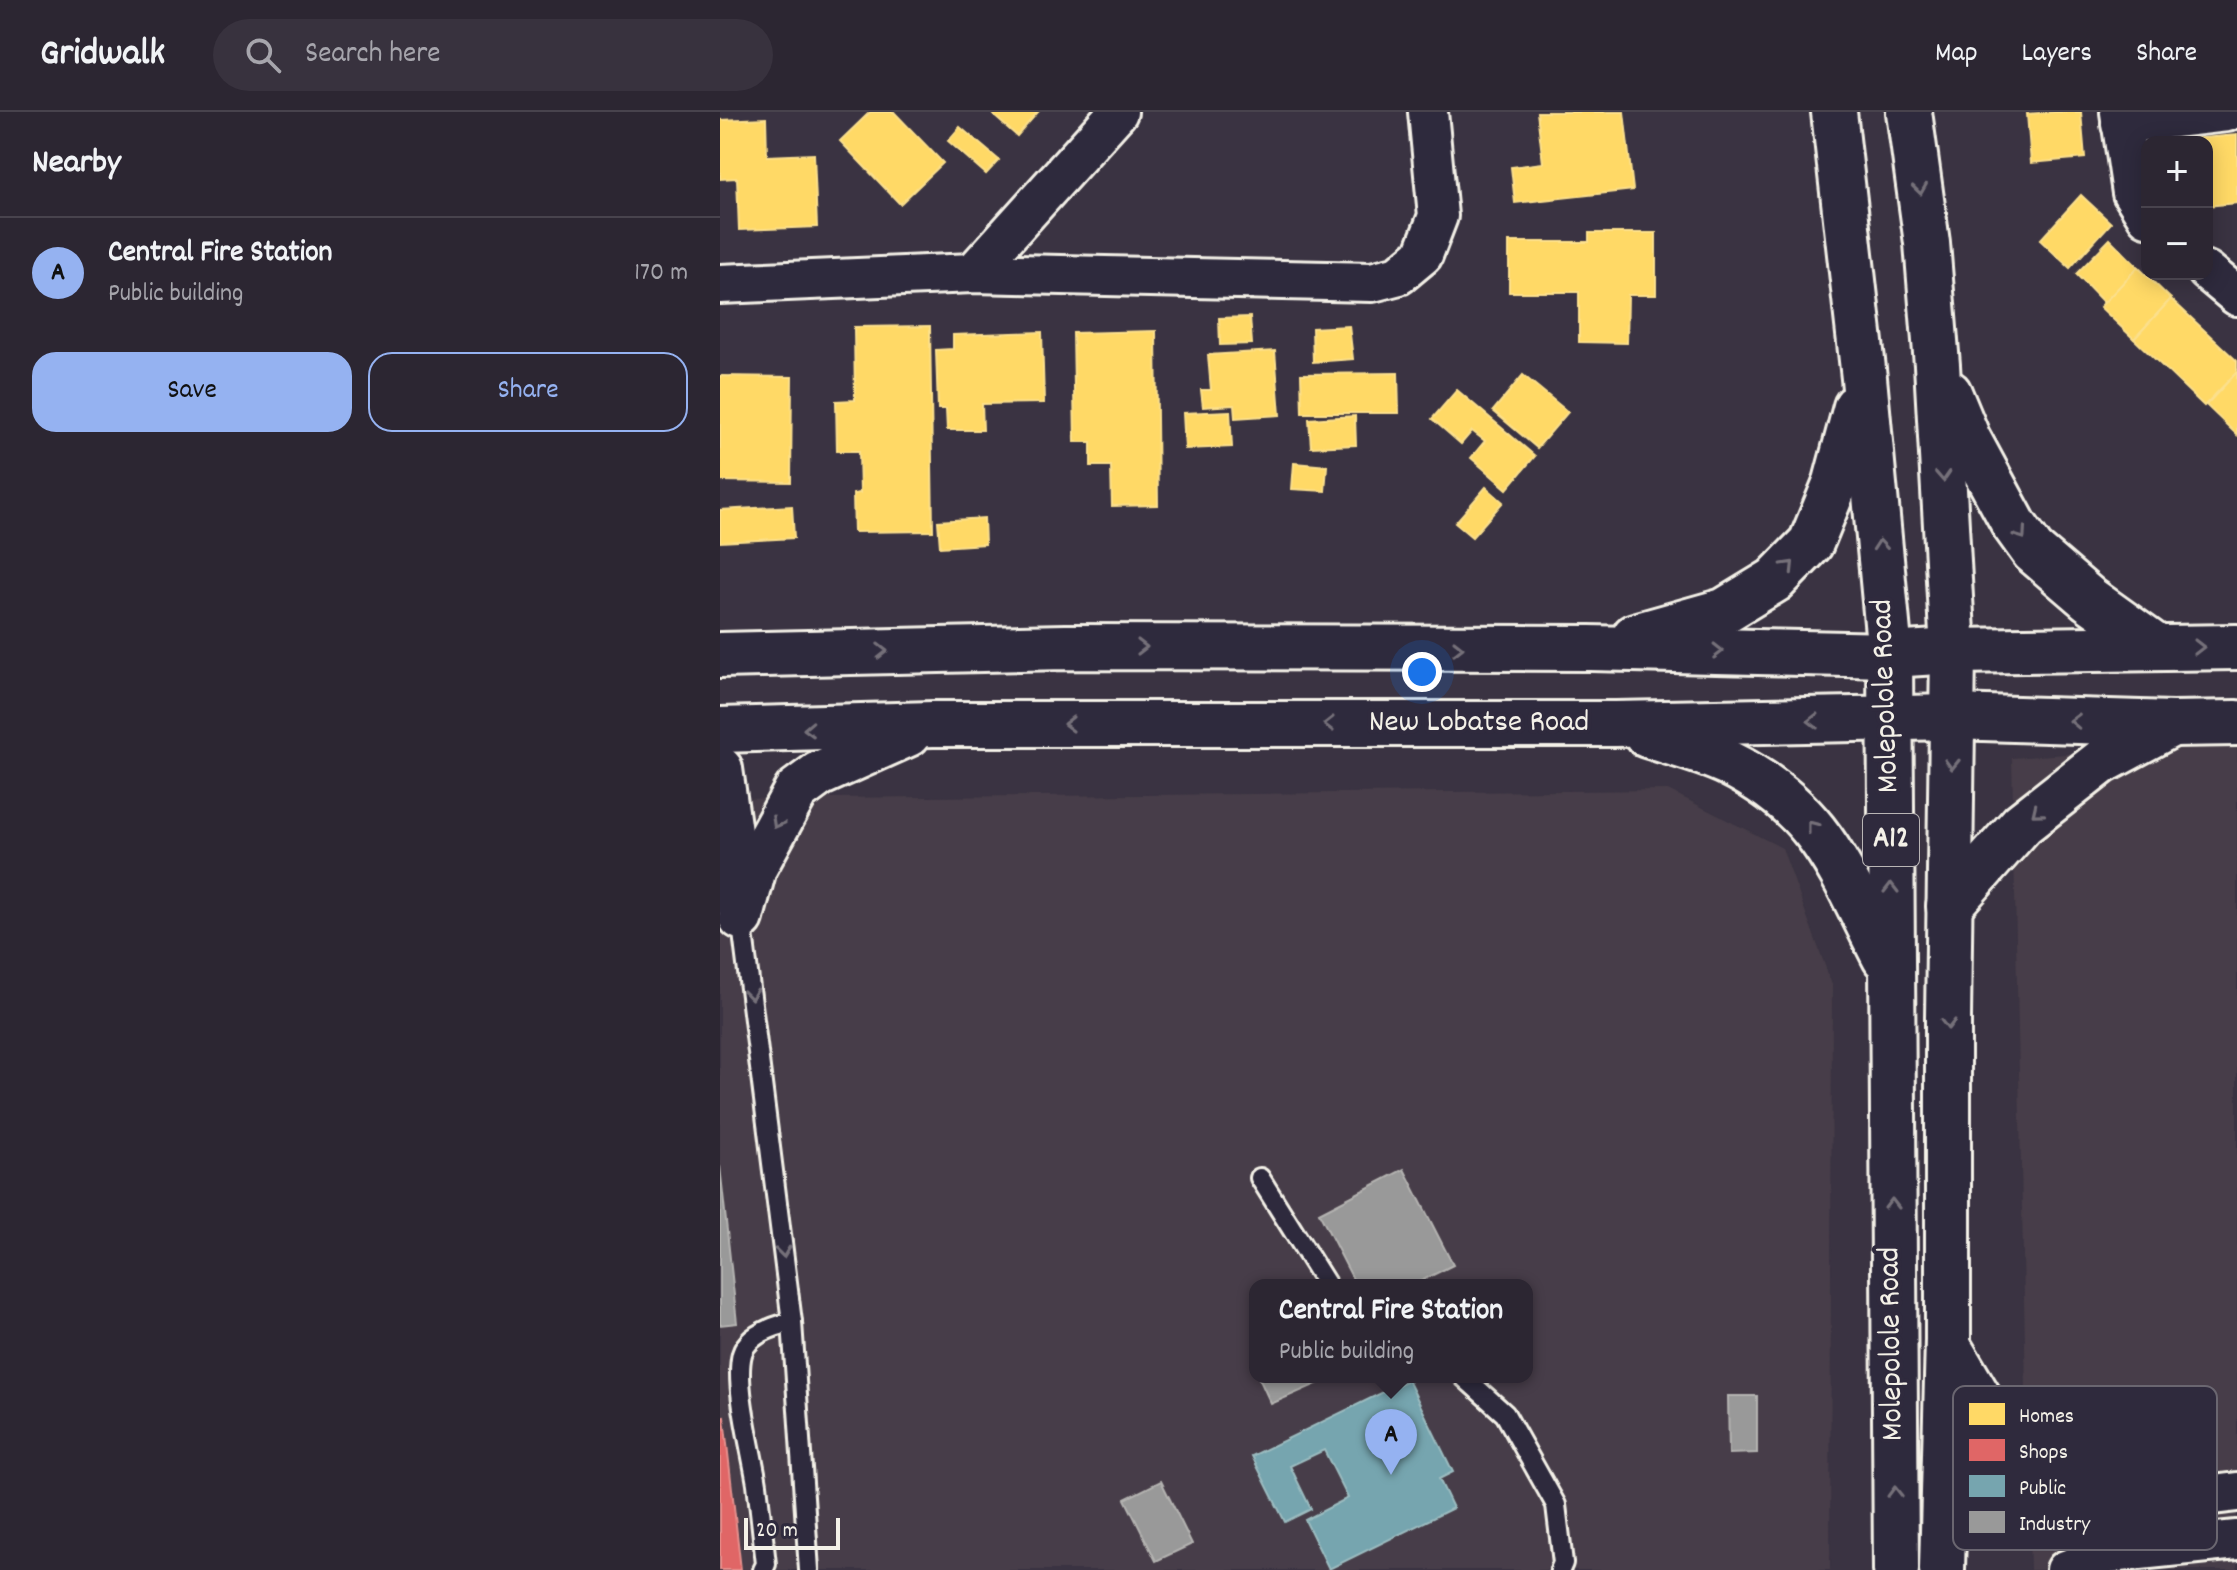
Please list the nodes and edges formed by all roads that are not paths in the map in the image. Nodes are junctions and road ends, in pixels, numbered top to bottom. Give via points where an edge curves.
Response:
1 (1118, 112) edge
2 (1428, 112) edge
3 (1834, 112) edge
4 (1909, 112) edge
5 (2227, 112) edge
6 (2120, 118) edge
7 (2141, 208) edge
8 (973, 273) junction
9 (2213, 276) edge
10 (720, 284) edge
11 (2237, 296) edge
12 (1937, 365) junction
13 (1864, 378) junction
14 (2156, 647) junction
15 (2237, 647) edge
16 (1590, 648) junction
17 (1953, 651) junction
18 (720, 655) edge
19 (1890, 655) junction
20 (1953, 717) junction
21 (1891, 719) junction
22 (2237, 723) edge
23 (933, 724) junction
24 (1615, 724) junction
25 (2172, 724) junction
26 (720, 730) edge
27 (720, 769) edge
28 (1949, 906) junction
29 (741, 917) junction
30 (1890, 967) junction
31 (1260, 1178) dead end
32 (1323, 1279) edge
33 (792, 1322) junction
34 (1948, 1340) junction
35 (1471, 1383) edge
36 (1977, 1386) edge
37 (2237, 1492) edge
38 (2217, 1494) edge
39 (2237, 1540) edge
40 (2217, 1542) edge
41 (2139, 1550) edge
42 (763, 1570) edge
43 (809, 1570) edge
44 (1560, 1570) edge
45 (1896, 1570) edge
46 (1942, 1570) edge
47 (2066, 1570) edge

1 - 8 street
2 - 8 street via 1438,216 1423,255 1399,275 1372,282
3 - 13 main road, Molepolole Road / A12
4 -> 12 main road, Molepolole Road / A12
5 - 6 street
6 - 7 street via 2132,193
8 - 10 street
9 - 11 street
12 -> 14 main road via 1968,439 2033,551
12 -> 17 main road, Molepolole Road / A12
16 -> 13 main road via 1724,611 1775,580 1811,543 1836,482
19 -> 13 main road, Molepolole Road / A12
14 -> 15 main road
14 - 17 main road
18 -> 16 main road via 1066,647
16 -> 19 main road
17 - 19 main road
17 - 20 main road, Molepolole Road / A12
19 - 21 main road, Molepolole Road / A12
20 - 21 main road, New Lobatse Road
25 -> 20 main road, New Lobatse Road
20 -> 28 main road, Molepolole Road / A12
21 -> 24 main road, New Lobatse Road
30 -> 21 main road, Molepolole Road / A12
22 - 25 main road, New Lobatse Road
24 -> 23 main road, New Lobatse Road
23 -> 26 main road, New Lobatse Road
23 -> 29 main road via 819,774 796,791 754,868
30 -> 24 main road via 1852,887 1807,819 1764,782 1725,761
25 -> 28 main road via 2101,762 2022,824
27 - 29 main road
28 -> 34 main road, Molepolole Road / A12
29 -> 33 lane
45 -> 30 main road, Molepolole Road / A12
31 - 32 lane
33 - 42 lane via 759,1334 743,1351
33 - 43 lane
34 - 36 street
34 - 46 main road, Molepolole Road / A12
35 - 44 lane via 1505,1414 1556,1505
37 - 38 street
39 - 40 street
41 - 47 street via 2110,1553

